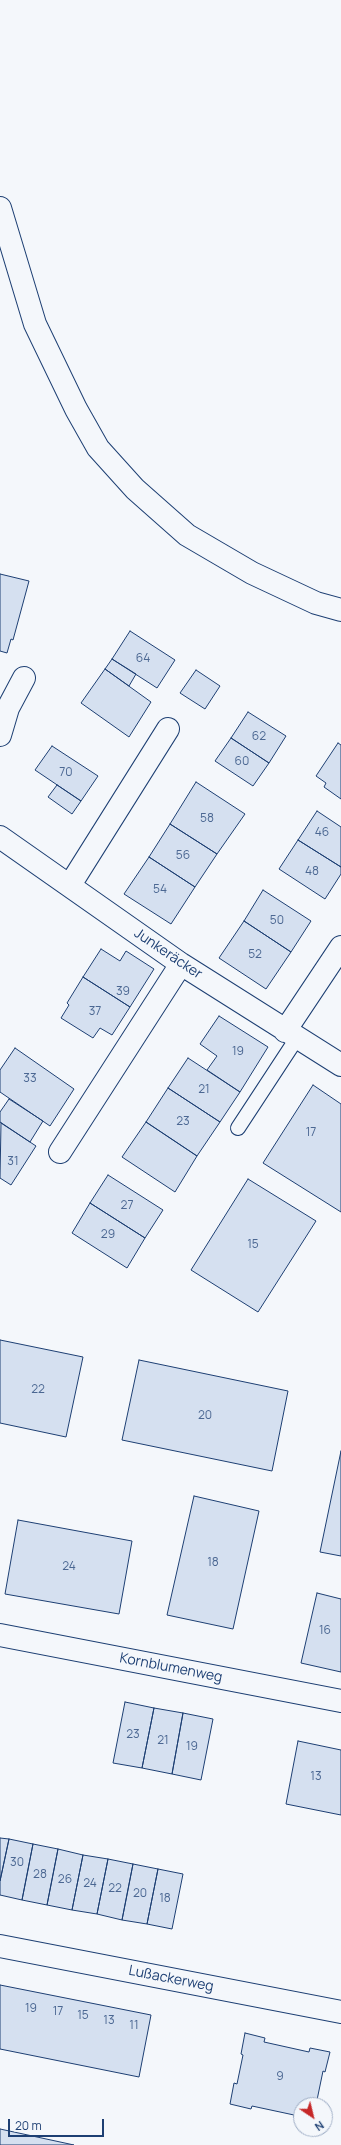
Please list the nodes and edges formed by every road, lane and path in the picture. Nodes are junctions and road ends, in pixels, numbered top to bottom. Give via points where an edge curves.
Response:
1 (0, 208) edge
2 (341, 610) edge
3 (24, 678) dead end
4 (168, 729) dead end
5 (0, 735) edge
6 (0, 837) edge
7 (70, 885) junction
8 (341, 947) edge
9 (181, 964) junction
10 (291, 1035) junction
11 (341, 1065) edge
12 (238, 1128) dead end
13 (60, 1152) dead end
14 (0, 1635) edge
15 (341, 1701) edge
16 (0, 1946) edge
17 (341, 2012) edge

1 - 2 street via 35,324 98,448 135,489 187,535 252,573 316,603
3 - 5 street via 8,708
4 - 7 street
6 - 7 street, Junkeräcker
7 - 9 street, Junkeräcker
8 - 10 street
9 - 10 street, Junkeräcker
9 - 13 street
10 - 11 street, Junkeräcker
10 - 12 lane
14 - 15 street, Kornblumenweg
16 - 17 street, Lußackerweg

